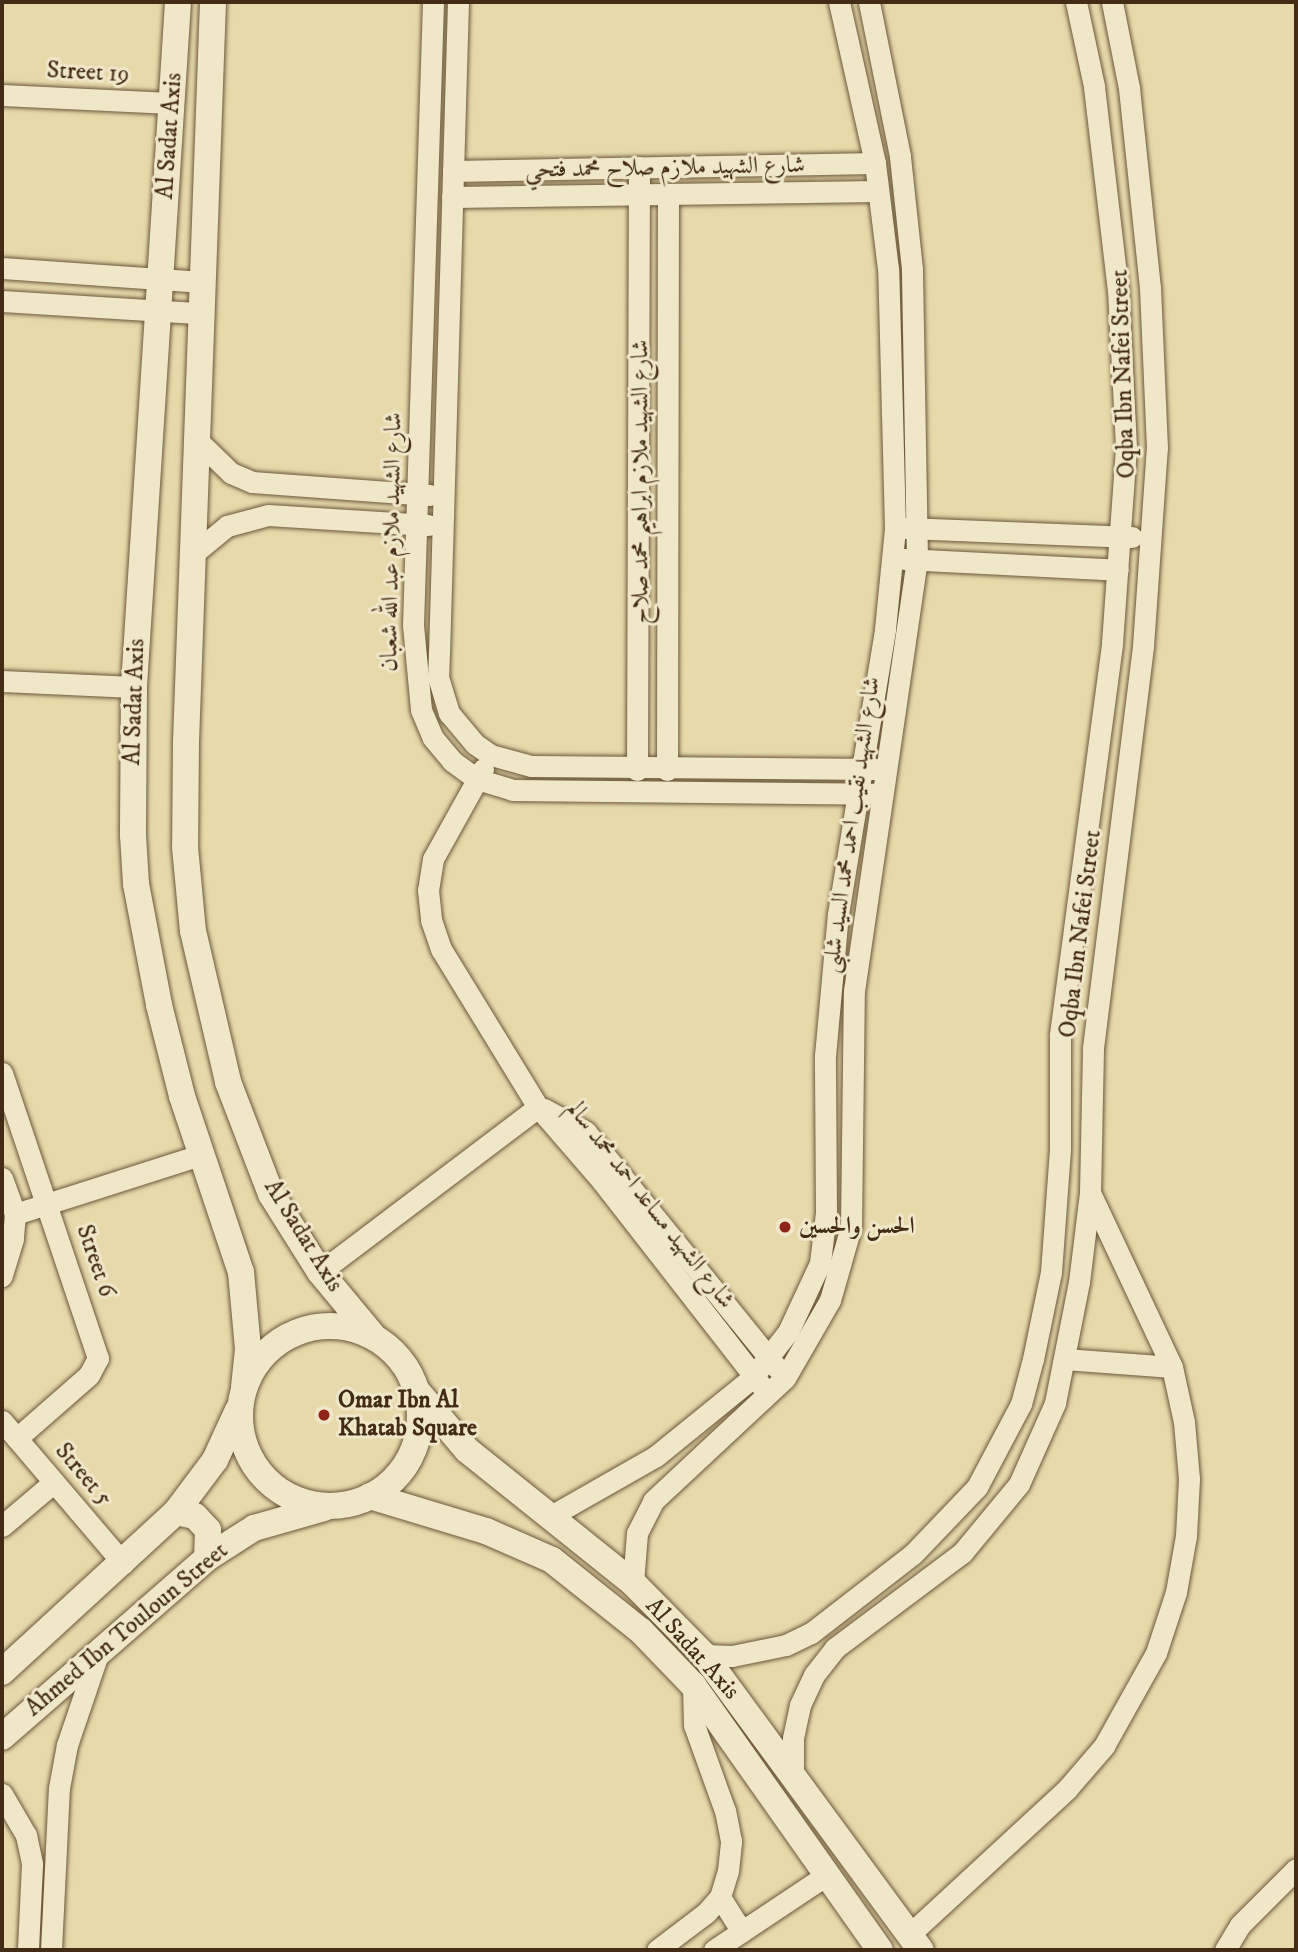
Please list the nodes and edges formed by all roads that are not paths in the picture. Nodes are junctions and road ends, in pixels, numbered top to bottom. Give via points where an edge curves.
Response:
1 (178, 2) edge
2 (212, 2) edge
3 (433, 2) edge
4 (458, 2) edge
5 (839, 2) edge
6 (869, 2) edge
7 (1076, 2) edge
8 (1112, 2) edge
9 (2, 95) edge
10 (171, 103) junction
11 (875, 163) junction
12 (639, 167) junction
13 (453, 171) junction
14 (878, 191) junction
15 (639, 194) junction
16 (668, 194) junction
17 (452, 197) junction
18 (2, 268) edge
19 (161, 277) junction
20 (203, 282) junction
21 (2, 301) edge
22 (159, 311) junction
23 (201, 313) junction
24 (197, 440) junction
25 (416, 494) junction
26 (443, 496) junction
27 (415, 525) junction
28 (442, 526) junction
29 (895, 528) junction
30 (917, 528) junction
31 (1121, 537) junction
32 (1152, 538) junction
33 (193, 554) junction
34 (892, 559) junction
35 (917, 559) junction
36 (1118, 570) junction
37 (1112, 643) junction
38 (1143, 646) junction
39 (2, 681) edge
40 (134, 687) junction
41 (492, 755) junction
42 (885, 768) junction
43 (863, 769) junction
44 (636, 770) junction
45 (667, 770) junction
46 (477, 779) junction
47 (859, 794) junction
48 (882, 794) junction
49 (2, 1073) edge
50 (538, 1107) junction
51 (204, 1154) junction
52 (2, 1178) edge
53 (1090, 1193) junction
54 (48, 1203) junction
55 (15, 1214) junction
56 (320, 1272) junction
57 (2, 1276) edge
58 (374, 1337) junction
59 (769, 1358) junction
60 (1065, 1359) junction
61 (1172, 1367) junction
62 (752, 1378) junction
63 (778, 1386) junction
64 (417, 1391) junction
65 (242, 1396) junction
66 (2, 1421) edge
67 (17, 1438) junction
68 (54, 1482) junction
69 (370, 1496) junction
70 (336, 1506) junction
71 (176, 1512) junction
72 (549, 1517) junction
73 (2, 1526) edge
74 (207, 1558) junction
75 (123, 1563) junction
76 (633, 1583) junction
77 (99, 1651) junction
78 (704, 1655) junction
79 (2, 1672) edge
80 (693, 1685) junction
81 (2, 1737) edge
82 (793, 1772) junction
83 (2, 1794) edge
84 (1296, 1868) edge
85 (828, 1874) junction
86 (1296, 1880) edge
87 (720, 1897) junction
88 (1272, 1897) junction
89 (742, 1932) junction
90 (916, 1942) edge
91 (28, 1950) edge
92 (51, 1950) edge
93 (657, 1950) edge
94 (714, 1950) edge
95 (880, 1950) edge
96 (1224, 1950) edge

1 - 10 street, Al Sadat Axis
2 - 20 street, Al Sadat Axis
3 - 25 street, شارع الشهيد ملازم عبد الله شعبان
4 - 13 street, شارع الشهيد ملازم عبد الله شعبان
5 - 11 street, شارع الشهيد نقيب احمد محمد السيد شلبى
6 - 30 street, شارع الشهيد نقيب احمد محمد السيد شلبى via 900,156 912,269
7 - 31 street, Oqba Ibn Nafei Street via 1094,86 1118,291 1126,421
8 - 32 street, Oqba Ibn Nafei Street via 1129,88 1150,288 1157,448
9 - 10 street, Street 19
10 - 19 street, Al Sadat Axis
11 - 12 street, شارع الشهيد ملازم صلاح محمد فتحي
11 - 14 street, شارع الشهيد نقيب احمد محمد السيد شلبى
12 - 13 street, شارع الشهيد ملازم صلاح محمد فتحي
12 - 15 street, شارع الشهيد ملازم ابراهيم محمد صلاح
13 - 17 street, شارع الشهيد ملازم عبد الله شعبان
14 - 16 street, شارع الشهيد ملازم صلاح محمد فتحي
14 - 29 street, شارع الشهيد نقيب احمد محمد السيد شلبى via 893,355
15 - 16 street, شارع الشهيد ملازم صلاح محمد فتحي
15 - 17 street, شارع الشهيد ملازم صلاح محمد فتحي
15 - 44 street, شارع الشهيد ملازم ابراهيم محمد صلاح
16 - 45 street, شارع الشهيد ملازم ابراهيم محمد صلاح
17 - 26 street, شارع الشهيد ملازم عبد الله شعبان
18 - 19 street
19 - 20 street
19 - 22 street, Al Sadat Axis
20 - 23 street, Al Sadat Axis
21 - 22 street
22 - 23 street
22 - 40 street, Al Sadat Axis
23 - 24 street, Al Sadat Axis
24 - 25 street via 231,472 252,482
24 - 33 street, Al Sadat Axis
25 - 26 street
25 - 27 street, شارع الشهيد ملازم عبد الله شعبان
26 - 28 street, شارع الشهيد ملازم عبد الله شعبان
27 - 28 street
27 - 33 street via 268,515 227,526
27 - 46 street, شارع الشهيد ملازم عبد الله شعبان via 413,665 421,710 439,746
28 - 41 street, شارع الشهيد ملازم عبد الله شعبان via 442,694 461,730
29 - 30 street
29 - 34 street, شارع الشهيد نقيب احمد محمد السيد شلبى
30 - 31 street
30 - 35 street, شارع الشهيد نقيب احمد محمد السيد شلبى
31 - 32 street
31 - 36 street, Oqba Ibn Nafei Street
32 - 38 street, Oqba Ibn Nafei Street
33 - 56 street, Al Sadat Axis via 185,835 193,931 205,1000 248,1141 271,1194
34 - 35 street
34 - 43 street, شارع الشهيد نقيب احمد محمد السيد شلبى
35 - 36 street
35 - 42 street, شارع الشهيد نقيب احمد محمد السيد شلبى
36 - 37 street, Oqba Ibn Nafei Street
37 - 38 street
37 - 78 street, Oqba Ibn Nafei Street via 1065,983 1051,1272 1021,1404 977,1487 913,1554 811,1633 746,1655
38 - 53 street, Oqba Ibn Nafei Street via 1093,1048
39 - 40 street
40 - 51 street, Al Sadat Axis via 136,884 182,1096
41 - 44 street, شارع الشهيد ملازم عبد الله شعبان via 531,766
41 - 46 street
42 - 43 street, شارع الشهيد ملازم عبد الله شعبان
42 - 48 street, شارع الشهيد نقيب احمد محمد السيد شلبى
43 - 45 street, شارع الشهيد ملازم عبد الله شعبان
43 - 47 street, شارع الشهيد نقيب احمد محمد السيد شلبى
44 - 45 street, شارع الشهيد ملازم عبد الله شعبان
46 - 47 street, شارع الشهيد ملازم عبد الله شعبان via 530,792
46 - 50 street via 433,859 428,890 431,920 441,949 466,993
47 - 48 street, شارع الشهيد ملازم عبد الله شعبان
47 - 59 street, شارع الشهيد نقيب احمد محمد السيد شلبى via 838,914 826,1043 826,1213 820,1263 801,1310
48 - 63 street, شارع الشهيد نقيب احمد محمد السيد شلبى via 854,991 851,1227 830,1300
49 - 54 street, Street 6
50 - 56 street
50 - 59 street, شارع الشهيد مساعد احمد محمد سالم via 586,1132
50 - 62 street, شارع الشهيد مساعد احمد محمد سالم via 603,1181
51 - 54 street
51 - 65 street, Al Sadat Axis via 240,1272 247,1336
52 - 55 street
53 - 60 street, Oqba Ibn Nafei Street
53 - 61 street
54 - 55 street
54 - 67 street, Street 6 via 98,1358 89,1375
55 - 57 street
56 - 58 street, Al Sadat Axis
58 - 64 street via 393,1351
58 - 65 street via 344,1326 323,1326 283,1338 259,1359
59 - 62 street, شارع الشهيد نقيب احمد محمد السيد شلبى
59 - 63 street, شارع الشهيد مساعد احمد محمد سالم
60 - 61 street
60 - 82 street, Oqba Ibn Nafei Street via 1040,1445 992,1521 962,1553 835,1648 814,1675 800,1705 793,1738
61 - 90 street via 1185,1422 1186,1536 1176,1592 1156,1653 1104,1745 1067,1789
62 - 63 street, شارع الشهيد مساعد احمد محمد سالم
62 - 72 street, شارع الشهيد نقيب احمد محمد السيد شلبى via 656,1456
63 - 76 street, شارع الشهيد نقيب احمد محمد السيد شلبى via 653,1502 637,1533
64 - 69 street via 417,1440 407,1463
64 - 72 street, Al Sadat Axis via 467,1450
65 - 70 street via 242,1437 262,1474 276,1489 305,1503
65 - 71 street, Ahmed Ibn Touloun Street via 215,1460
66 - 67 street, Street 5
67 - 68 street, Street 5
68 - 73 street
68 - 75 street, Street 5
69 - 70 street
69 - 80 street, Al Sadat Axis via 486,1531 552,1560 642,1631
70 - 74 street, Ahmed Ibn Touloun Street via 254,1528
71 - 74 street via 195,1516 208,1530
71 - 75 street, Ahmed Ibn Touloun Street
72 - 76 street, Al Sadat Axis
74 - 77 street, Ahmed Ibn Touloun Street
75 - 79 street, Ahmed Ibn Touloun Street
76 - 78 street, Al Sadat Axis
77 - 81 street, Ahmed Ibn Touloun Street
77 - 92 street via 67,1745 59,1788
78 - 82 street, Al Sadat Axis
80 - 85 street, Al Sadat Axis
80 - 87 street via 694,1726 731,1841
82 - 90 street, Al Sadat Axis
83 - 91 street via 26,1835 32,1864
84 - 88 street
85 - 89 street
85 - 95 street, Al Sadat Axis
86 - 88 street
87 - 89 street
87 - 93 street via 692,1926
88 - 96 street via 1240,1925
89 - 94 street

